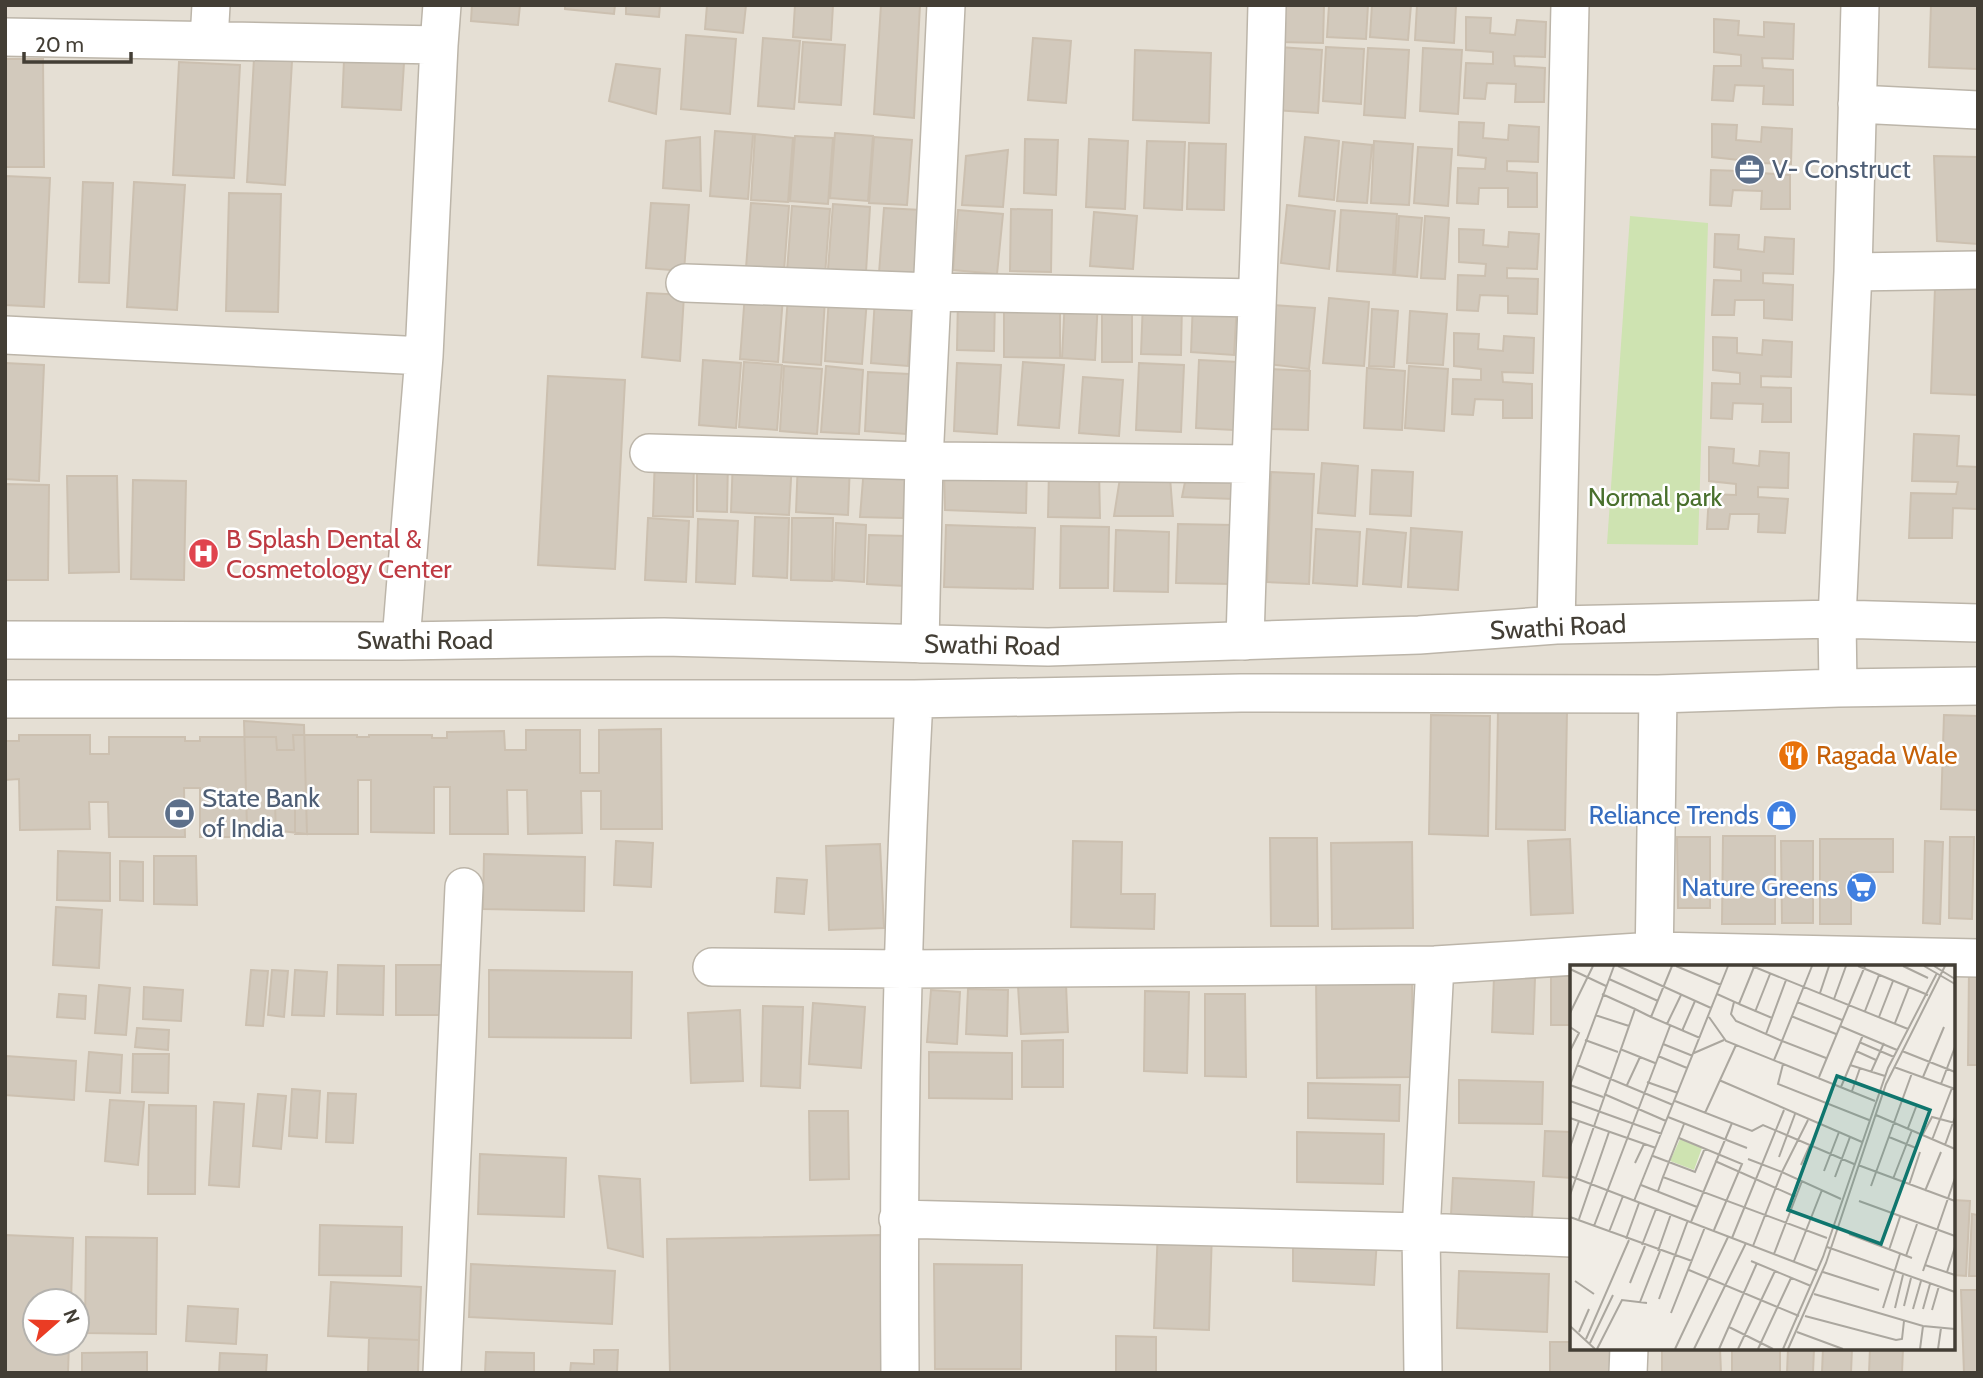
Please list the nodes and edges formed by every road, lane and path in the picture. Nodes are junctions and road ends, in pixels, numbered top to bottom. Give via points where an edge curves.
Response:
1 (211, 5) edge
2 (443, 5) edge
3 (946, 5) edge
4 (1267, 5) edge
5 (1570, 5) edge
6 (1860, 5) edge
7 (5, 37) edge
8 (209, 41) junction
9 (439, 45) junction
10 (1857, 104) junction
11 (1978, 110) edge
12 (1978, 270) edge
13 (1853, 272) junction
14 (685, 283) dead end
15 (932, 292) junction
16 (1257, 298) junction
17 (5, 335) edge
18 (424, 356) junction
19 (649, 453) dead end
20 (925, 461) junction
21 (1250, 464) junction
22 (1837, 619) junction
23 (1978, 622) edge
24 (1556, 625) junction
25 (5, 640) edge
26 (401, 641) junction
27 (1245, 641) junction
28 (920, 644) junction
29 (1978, 686) edge
30 (1838, 688) junction
31 (1658, 694) junction
32 (5, 699) edge
33 (913, 720) junction
34 (464, 887) dead end
35 (1978, 958) edge
36 (1655, 959) edge
37 (1435, 965) junction
38 (712, 967) dead end
39 (903, 969) junction
40 (898, 1219) junction
41 (1421, 1232) junction
42 (1570, 1238) edge
43 (1629, 1350) edge
44 (442, 1373) edge
45 (900, 1373) edge
46 (1423, 1373) edge
47 (1628, 1373) edge

1 - 8 street
2 - 9 street
3 - 15 street
4 - 16 street
5 - 24 street
6 - 10 street
7 - 8 street
8 - 9 street
9 - 18 street
10 - 11 street
10 - 13 street
12 - 13 street
13 - 22 street
14 - 15 street
15 - 16 street
15 - 20 street
16 - 21 street
17 - 18 street
18 - 26 street
19 - 20 street
20 - 21 street
20 - 28 street
21 - 27 street
22 - 23 street, Swathi Road
22 - 24 street, Swathi Road
22 - 30 street
24 - 27 street, Swathi Road
25 - 26 street, Swathi Road
26 - 28 street, Swathi Road via 664,637
27 - 28 street, Swathi Road via 1048,647
29 - 30 street, Swathi Road
30 - 31 street, Swathi Road
31 - 33 street, Swathi Road via 1241,693
31 - 36 street
32 - 33 street, Swathi Road
33 - 39 street
34 - 44 street
35 - 36 street
36 - 37 street
37 - 39 street
37 - 41 street
38 - 39 street
39 - 40 street
40 - 41 street
40 - 45 street
41 - 42 street
41 - 46 street
43 - 47 street

